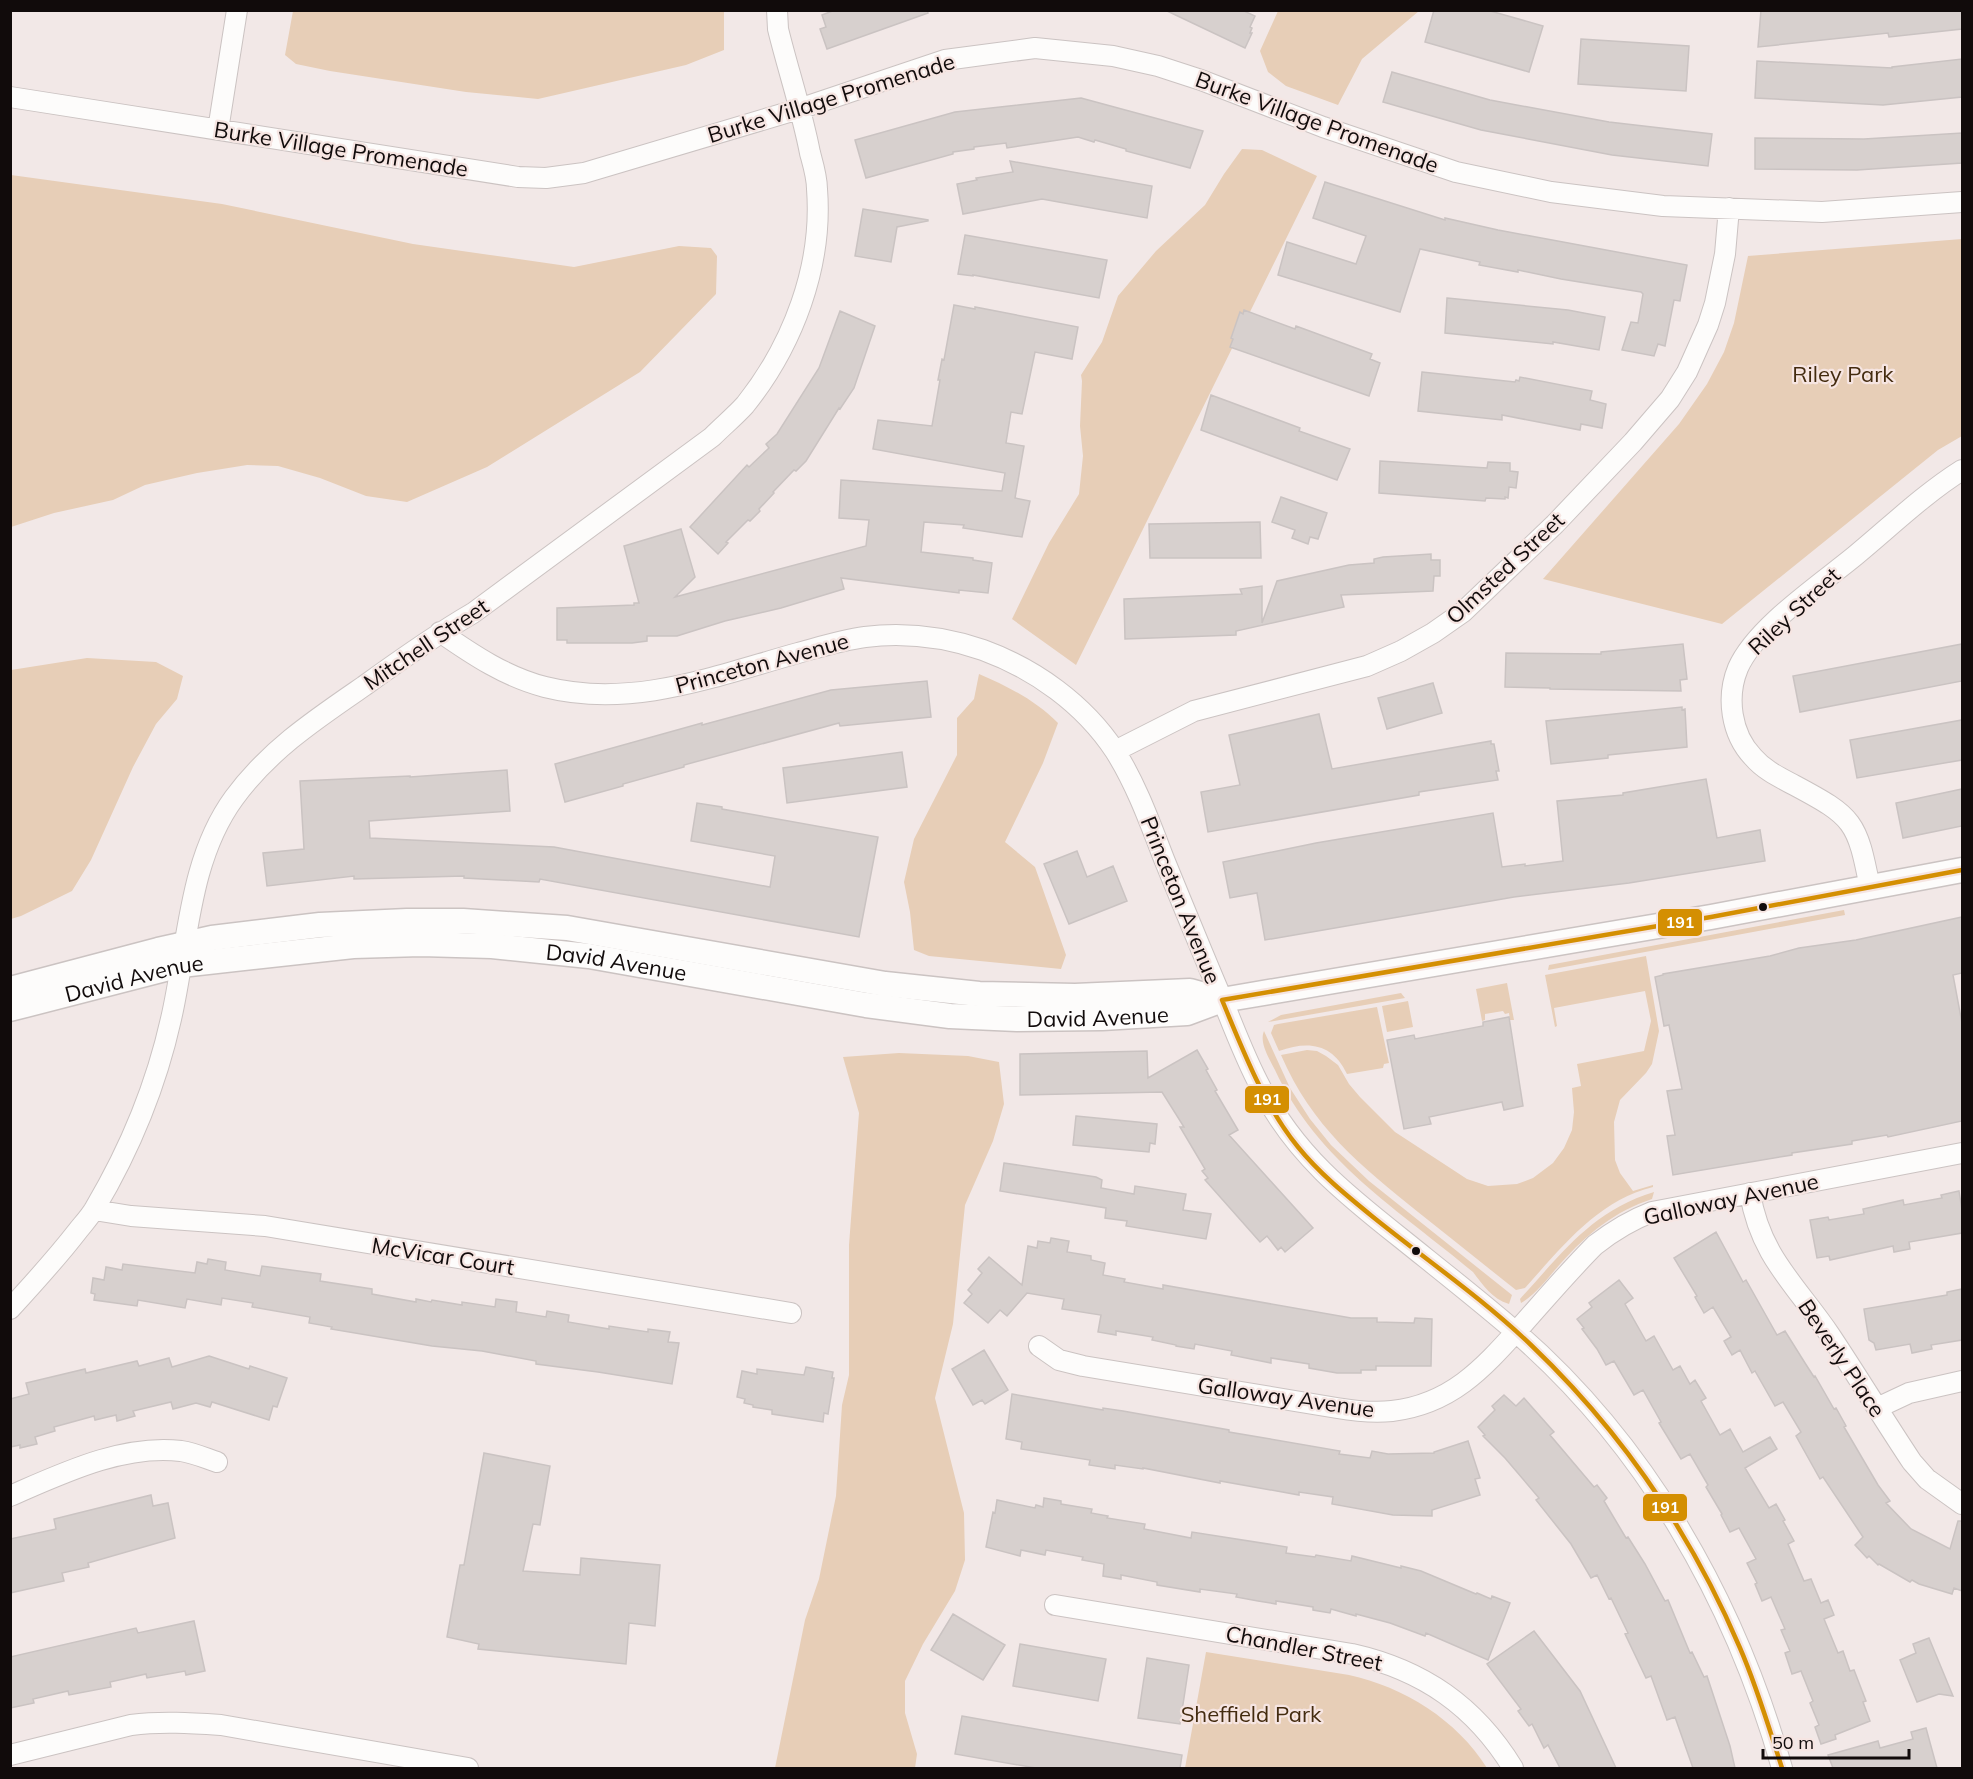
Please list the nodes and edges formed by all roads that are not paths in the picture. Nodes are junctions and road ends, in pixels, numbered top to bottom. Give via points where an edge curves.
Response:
1 (237, 10) edge
2 (777, 10) edge
3 (10, 97) edge
4 (799, 109) junction
5 (218, 129) junction
6 (1962, 202) edge
7 (1729, 208) junction
8 (1962, 470) edge
9 (440, 632) junction
10 (1115, 752) junction
11 (1962, 870) edge
12 (1869, 888) junction
13 (183, 954) junction
14 (10, 989) edge
15 (1222, 1000) junction
16 (10, 1009) edge
17 (1962, 1153) edge
18 (1750, 1193) junction
19 (94, 1210) junction
20 (10, 1309) edge
21 (791, 1313) dead end
22 (1516, 1332) junction
23 (1039, 1346) dead end
24 (1962, 1381) edge
25 (1877, 1408) junction
26 (217, 1462) dead end
27 (10, 1496) edge
28 (1962, 1504) edge
29 (1054, 1605) dead end
30 (10, 1755) edge
31 (430, 1765) edge
32 (468, 1768) edge
33 (1512, 1768) edge
34 (1782, 1768) edge

1 - 5 street
2 - 4 street, Mitchell Street via 778,29
3 - 5 street, Burke Village Promenade
4 - 5 street, Burke Village Promenade via 584,173 546,178 518,177
4 - 7 street, Burke Village Promenade via 945,60 1035,48 1113,56 1201,80 1456,172 1551,192 1663,206
4 - 9 street, Mitchell Street via 817,188 814,250 808,285 771,368 743,406 712,437 473,613
6 - 7 street, Burke Village Promenade via 1822,212
7 - 10 street, Olmsted Street via 1715,303 1687,372 1670,399 1578,499 1463,612 1433,633 1367,666 1194,711
8 - 12 street, Riley Street via 1779,619 1748,651 1734,680 1734,721 1746,749 1771,773 1843,814 1859,838
9 - 10 street, Princeton Avenue via 515,677 566,691 611,695 673,687 849,639 901,635 946,640 995,655 1045,681 1084,714
9 - 13 street, Mitchell Street via 300,730 270,756 233,799 203,863
10 - 15 street, Princeton Avenue via 1146,814
11 - 12 main road, David Avenue
12 - 15 main road, David Avenue
13 - 14 main road, David Avenue
13 - 15 main road, David Avenue via 241,933 320,925 463,921 567,928 938,990 1075,996 1190,991
13 - 16 main road, David Avenue
13 - 19 street, Mitchell Street via 165,1045 150,1092 135,1132
15 - 22 street, Princeton Avenue via 1262,1091 1309,1159 1357,1204
17 - 18 street, Galloway Avenue
18 - 22 street, Galloway Avenue via 1652,1212 1623,1225 1583,1257
18 - 25 street, Beverly Place via 1759,1230 1775,1261 1822,1323
19 - 20 street, Mitchell Street
19 - 21 street, McVicar Court via 265,1226
22 - 23 street, Galloway Avenue via 1458,1387 1427,1403 1376,1412 1083,1366 1059,1360
22 - 34 street, Princeton Avenue via 1592,1408 1646,1475 1680,1527 1740,1644
24 - 25 street via 1909,1393
25 - 28 street, Beverly Place via 1927,1479
26 - 27 street via 183,1452 126,1455 91,1464
29 - 33 street, Chandler Street via 1352,1654 1393,1665 1452,1698 1491,1737
30 - 31 street via 122,1727 188,1723 221,1725
31 - 32 street

